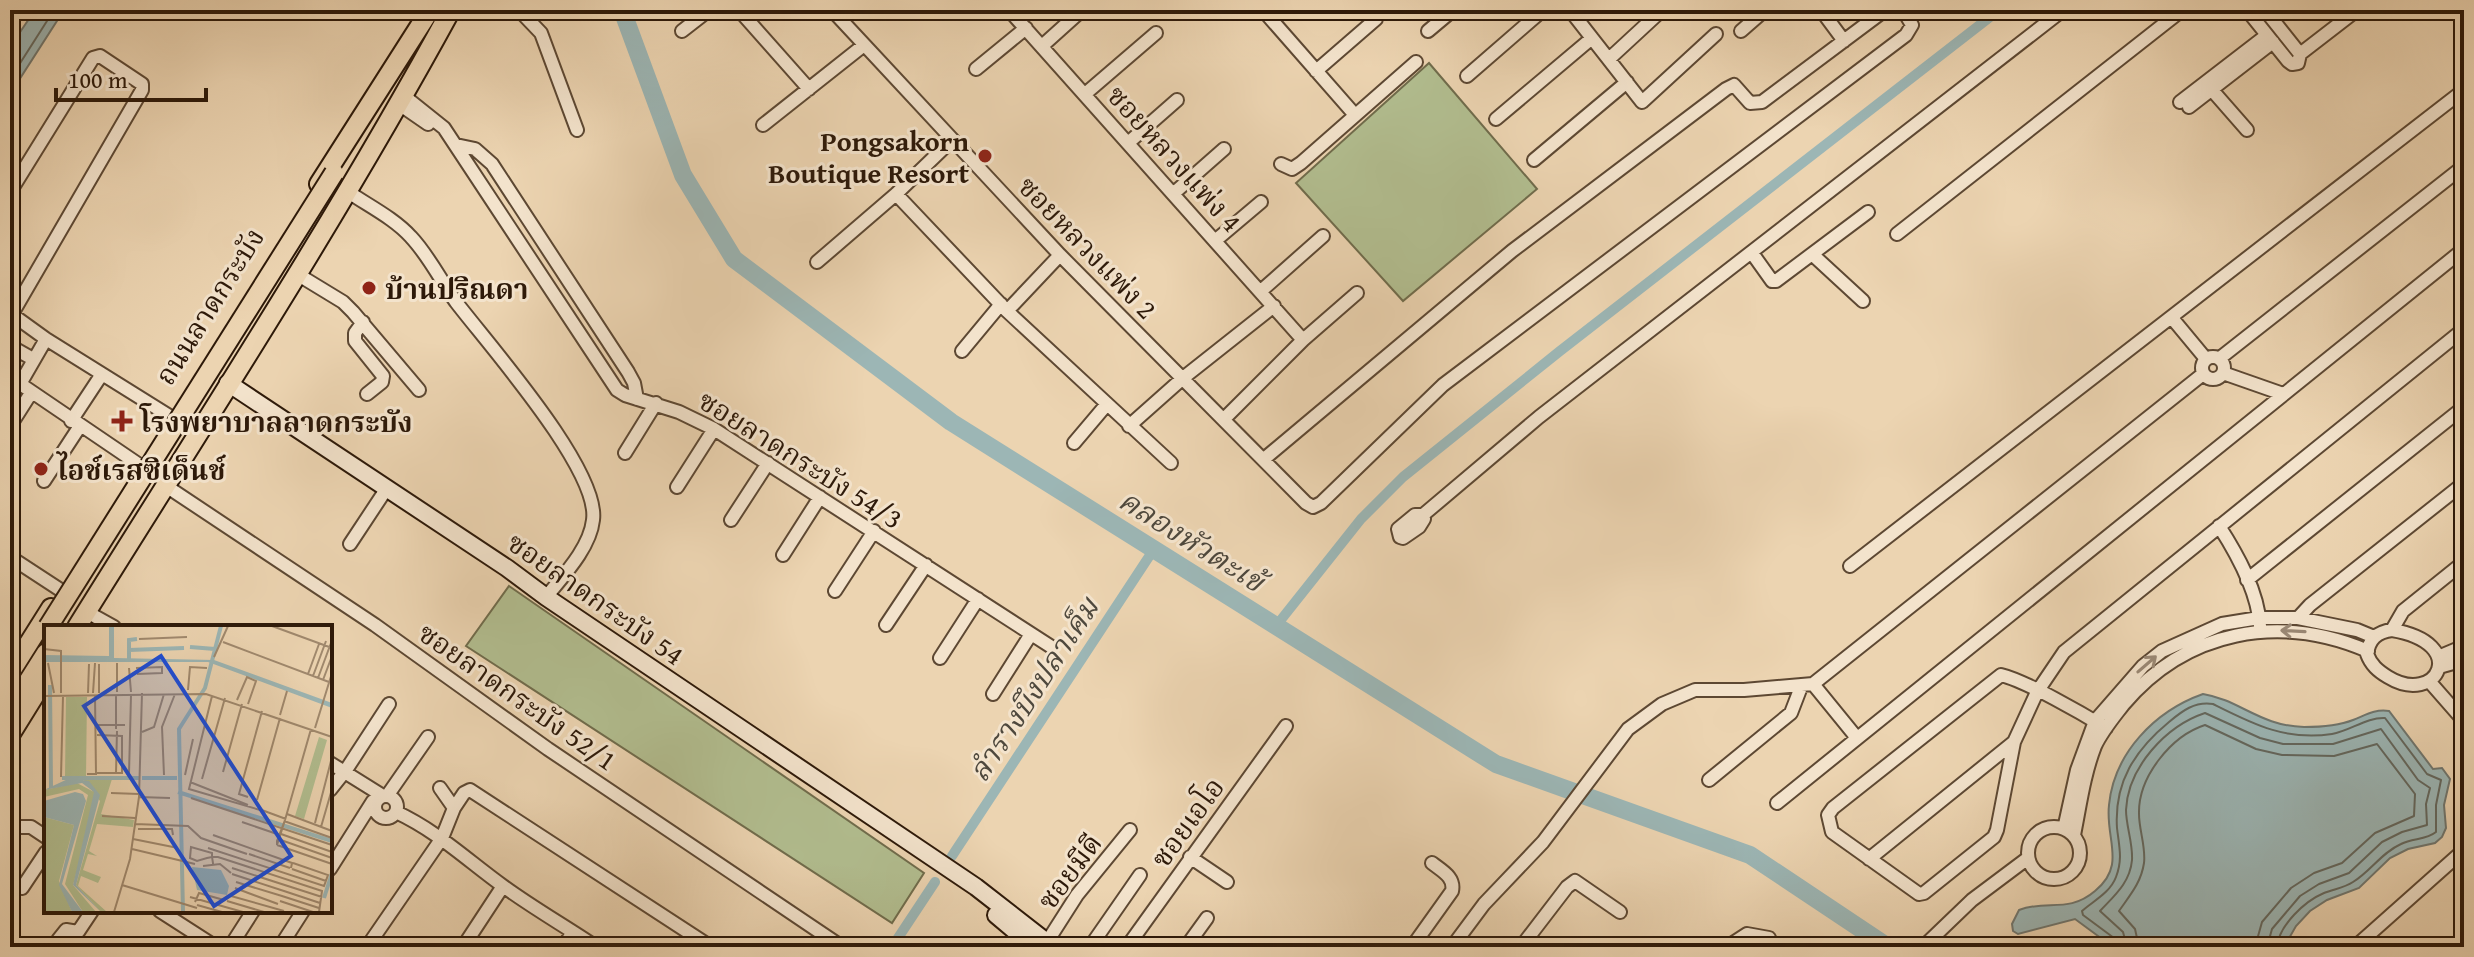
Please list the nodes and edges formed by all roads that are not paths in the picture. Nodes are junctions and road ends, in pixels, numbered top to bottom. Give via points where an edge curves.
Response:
1 (418, 10) edge
2 (433, 10) edge
3 (445, 10) edge
4 (451, 10) edge
5 (461, 10) edge
6 (519, 10) edge
7 (709, 10) edge
8 (739, 10) edge
9 (832, 10) edge
10 (1009, 10) edge
11 (1082, 10) edge
12 (1453, 10) edge
13 (1543, 10) edge
14 (1662, 10) edge
15 (1765, 10) edge
16 (1821, 10) edge
17 (1885, 10) edge
18 (1903, 10) edge
19 (2063, 10) edge
20 (2182, 10) edge
21 (2357, 10) edge
22 (1267, 11) edge
23 (1576, 12) edge
24 (2257, 12) edge
25 (1376, 19) dead end
26 (1026, 28) junction
27 (682, 31) dead end
28 (1428, 31) dead end
29 (1741, 31) dead end
30 (1156, 33) dead end
31 (1716, 34) dead end
32 (1592, 38) junction
33 (2270, 39) junction
34 (1844, 41) junction
35 (864, 45) junction
36 (1042, 46) junction
37 (402, 54) junction
38 (2299, 58) junction
39 (1609, 59) junction
40 (1416, 62) dead end
41 (420, 67) junction
42 (976, 69) dead end
43 (1316, 71) junction
44 (2309, 74) dead end
45 (1467, 76) dead end
46 (1627, 82) junction
47 (809, 89) junction
48 (2212, 90) junction
49 (2464, 90) edge
50 (1085, 94) junction
51 (402, 100) junction
52 (1177, 100) dead end
53 (1355, 115) junction
54 (1496, 119) dead end
55 (763, 125) dead end
56 (577, 130) dead end
57 (2247, 130) dead end
58 (452, 140) junction
59 (952, 140) junction
60 (1128, 143) junction
61 (1224, 149) dead end
62 (1534, 160) dead end
63 (1281, 164) dead end
64 (2464, 166) edge
65 (347, 191) junction
66 (10, 192) edge
67 (1174, 193) junction
68 (896, 194) junction
69 (1261, 202) dead end
70 (1868, 212) dead end
71 (1897, 234) dead end
72 (1323, 236) dead end
73 (1216, 240) junction
74 (2464, 249) edge
75 (1752, 253) junction
76 (1812, 254) junction
77 (1060, 255) junction
78 (817, 262) dead end
79 (297, 274) junction
80 (1262, 290) junction
81 (1357, 293) dead end
82 (1863, 301) dead end
83 (1274, 306) junction
84 (1004, 307) junction
85 (11, 314) edge
86 (2172, 318) junction
87 (363, 322) junction
88 (2464, 329) edge
89 (46, 339) junction
90 (1303, 340) junction
91 (10, 346) edge
92 (962, 351) dead end
93 (2220, 358) junction
94 (33, 359) junction
95 (2206, 359) junction
96 (203, 367) junction
97 (2223, 373) junction
98 (102, 374) junction
99 (2203, 374) junction
100 (1183, 378) junction
101 (15, 380) edge
102 (228, 383) junction
103 (419, 390) dead end
104 (31, 393) junction
105 (367, 394) dead end
106 (2283, 394) junction
107 (637, 399) junction
108 (656, 403) junction
109 (1107, 404) junction
110 (2464, 407) edge
111 (171, 417) junction
112 (12, 419) edge
113 (1224, 419) junction
114 (76, 424) junction
115 (1129, 426) junction
116 (714, 429) junction
117 (1074, 443) dead end
118 (625, 453) dead end
119 (1264, 459) junction
120 (768, 463) junction
121 (1171, 463) dead end
122 (141, 466) junction
123 (44, 481) dead end
124 (2464, 483) edge
125 (166, 486) junction
126 (677, 487) dead end
127 (387, 488) junction
128 (820, 497) junction
129 (1423, 515) dead end
130 (731, 520) dead end
131 (2219, 526) junction
132 (874, 531) junction
133 (350, 544) dead end
134 (783, 555) dead end
135 (10, 557) edge
136 (2464, 562) edge
137 (926, 565) junction
138 (1850, 566) dead end
139 (2247, 580) junction
140 (62, 591) junction
141 (835, 591) dead end
142 (546, 597) junction
143 (978, 599) junction
144 (2298, 618) junction
145 (86, 621) edge
146 (49, 625) edge
147 (63, 625) edge
148 (886, 625) dead end
149 (2260, 625) junction
150 (2392, 630) junction
151 (44, 634) edge
152 (1031, 634) junction
153 (2374, 637) junction
154 (1050, 646) dead end
155 (2464, 646) edge
156 (2368, 651) junction
157 (44, 656) edge
158 (940, 658) dead end
159 (2464, 660) edge
160 (2439, 662) junction
161 (10, 673) edge
162 (44, 680) edge
163 (2429, 681) junction
164 (1807, 685) junction
165 (10, 688) edge
166 (2037, 692) junction
167 (993, 694) dead end
168 (389, 704) dead end
169 (10, 710) edge
170 (2464, 721) edge
171 (2100, 725) junction
172 (1286, 726) dead end
173 (10, 735) edge
174 (428, 737) dead end
175 (1857, 738) junction
176 (2014, 742) junction
177 (337, 774) edge
178 (1709, 780) dead end
179 (440, 788) dead end
180 (379, 800) junction
181 (1777, 803) dead end
182 (454, 808) junction
183 (396, 812) junction
184 (10, 827) edge
185 (1130, 830) dead end
186 (2069, 832) junction
187 (44, 836) edge
188 (442, 838) junction
189 (2464, 850) edge
190 (44, 855) edge
191 (1190, 857) junction
192 (931, 858) junction
193 (2028, 858) junction
194 (1869, 859) junction
195 (1432, 863) dead end
196 (332, 866) edge
197 (1140, 875) dead end
198 (1227, 882) dead end
199 (503, 886) junction
200 (22, 888) dead end
201 (1620, 912) dead end
202 (91, 913) edge
203 (163, 913) edge
204 (252, 913) edge
205 (302, 913) edge
206 (1207, 918) dead end
207 (573, 932) junction
208 (2464, 937) edge
209 (1769, 938) dead end
210 (58, 940) dead end
211 (1130, 942) edge
212 (1035, 944) edge
213 (208, 945) edge
214 (230, 947) edge
215 (280, 947) edge
216 (367, 947) edge
217 (463, 947) edge
218 (563, 947) edge
219 (596, 947) edge
220 (711, 947) edge
221 (842, 947) edge
222 (1090, 947) edge
223 (1149, 947) edge
224 (1186, 947) edge
225 (1412, 947) edge
226 (1452, 947) edge
227 (1521, 947) edge
228 (1727, 947) edge
229 (1923, 947) edge
230 (2355, 947) edge
231 (2453, 947) edge

1 - 37 main road
2 - 37 main road, ถนนลาดกระบัง
2 - 146 main road, bridge
3 - 147 main road
4 - 41 main road, ถนนลาดกระบัง
5 - 41 main road
6 - 56 street via 541,33
7 - 27 street
8 - 47 street
9 - 35 street, ซอยหลวงแพ่ง 2
10 - 26 street, ซอยหลวงแพ่ง 4
11 - 36 street
12 - 28 street
13 - 45 street
14 - 39 street
15 - 29 street
16 - 34 street
17 - 34 street
18 - 119 street, ซอยหลวงแพ่ง 2 via 1912,25 1910,32 1443,385 1317,506 1306,503
19 - 75 street
20 - 71 street
21 - 38 street
22 - 43 street
23 - 32 street
24 - 33 street
24 - 38 street
25 - 43 street
26 - 36 street, ซอยหลวงแพ่ง 4
26 - 42 street
30 - 50 street
31 - 46 street via 1642,102
32 - 39 street
32 - 54 street
33 - 38 street via 2290,63
33 - 48 street
33 - 48 street via 2184,104
34 - 119 street via 1757,104 1734,85 1726,89 1512,251
35 - 47 street
35 - 59 street, ซอยหลวงแพ่ง 2
36 - 50 street, ซอยหลวงแพ่ง 4
37 - 96 main road, ถนนลาดกระบัง
38 - 44 street
39 - 46 street
40 - 53 street
41 - 51 main road, ถนนลาดกระบัง
43 - 53 street
46 - 62 street
47 - 55 street
48 - 57 street
49 - 86 street
50 - 60 street, ซอยหลวงแพ่ง 4
51 - 58 street, ซอยลาดกระบัง 54/3 via 439,122
51 - 65 main road, ถนนลาดกระบัง
52 - 60 street
53 - 63 street via 1295,167
58 - 107 street, ซอยลาดกระบัง 54/3 via 613,386
58 - 107 street via 475,149 492,164 628,372
59 - 68 street
59 - 77 street, ซอยหลวงแพ่ง 2
60 - 67 street, ซอยหลวงแพ่ง 4
61 - 67 street
64 - 93 street
65 - 79 main road, ถนนลาดกระบัง
65 - 142 street via 413,239 575,462 593,521 582,548
66 - 85 street via 93,58 100,56 142,84
67 - 73 street, ซอยหลวงแพ่ง 4
68 - 78 street
68 - 84 street
69 - 73 street
70 - 76 street
72 - 80 street
73 - 80 street, ซอยหลวงแพ่ง 4
74 - 106 street
75 - 76 street via 1774,282
75 - 129 street via 1539,417
76 - 82 street
77 - 84 street
77 - 100 street, ซอยหลวงแพ่ง 2
79 - 87 street via 343,302
79 - 102 main road, ถนนลาดกระบัง
80 - 83 street, ซอยหลวงแพ่ง 4
81 - 90 street
83 - 90 street, ซอยหลวงแพ่ง 4
83 - 100 street
84 - 92 street
84 - 109 street
85 - 89 street
86 - 95 street
86 - 138 street
87 - 103 street
87 - 105 street via 355,341 383,376
88 - 131 street
89 - 94 street
89 - 98 street
90 - 113 street
91 - 94 street
93 - 95 street
93 - 97 street
94 - 101 street
95 - 99 street
96 - 102 main road
96 - 111 main road, ถนนลาดกระบัง
97 - 99 street via 2214,379
97 - 106 street
98 - 111 street
98 - 114 street
99 - 164 street
100 - 113 street, ซอยหลวงแพ่ง 2
100 - 115 street
101 - 104 street
102 - 125 main road, ถนนลาดกระบัง
102 - 127 main road, ซอยลาดกระบัง 54
104 - 112 street
104 - 114 street
106 - 175 street
107 - 108 street, ซอยลาดกระบัง 54/3
108 - 116 street, ซอยลาดกระบัง 54/3
108 - 118 street
109 - 115 street
109 - 117 street
110 - 139 street
111 - 122 main road, ถนนลาดกระบัง
113 - 119 street, ซอยหลวงแพ่ง 2
114 - 122 street
114 - 123 street
115 - 121 street
116 - 120 street, ซอยลาดกระบัง 54/3
116 - 126 street
120 - 128 street, ซอยลาดกระบัง 54/3
120 - 130 street
122 - 140 main road, ถนนลาดกระบัง
124 - 144 street
125 - 145 main road, ถนนลาดกระบัง
125 - 221 street, ซอยลาดกระบัง 52/1
127 - 133 street
127 - 142 main road, ซอยลาดกระบัง 54
128 - 132 street, ซอยลาดกระบัง 54/3
128 - 134 street
131 - 139 street
131 - 166 street via 2075,642
132 - 137 street, ซอยลาดกระบัง 54/3
132 - 141 street
135 - 140 street
136 - 150 street via 2403,611
137 - 143 street, ซอยลาดกระบัง 54/3
137 - 148 street
139 - 149 street
140 - 161 main road, ถนนลาดกระบัง
142 - 192 main road, ซอยลาดกระบัง 54
143 - 152 street, ซอยลาดกระบัง 54/3
143 - 158 street
144 - 149 street
144 - 153 street
156 -> 149 street via 2309,632
149 - 171 street via 2222,624 2162,651 2143,666
150 - 153 street
150 - 160 street via 2423,638
151 - 165 main road
152 - 154 street, ซอยลาดกระบัง 54/3
152 - 167 street
153 - 156 street
155 - 160 street
156 - 163 street via 2370,662 2392,680 2409,685
157 - 169 main road
159 - 160 street
160 - 163 street
162 - 173 main road
163 - 170 street
164 - 175 street
164 - 178 street via 1791,713
164 - 226 street via 1695,690 1662,704 1628,729 1543,842
166 - 171 street
166 - 176 street
166 - 194 street via 2001,675 1833,808 1828,815 1832,832
168 - 177 street
171 - 186 street via 2077,770
172 - 191 street, ซอยเอโอ
174 - 180 street
175 - 181 street
176 - 194 street
176 - 194 street via 1997,830 1987,844 1919,894
177 - 180 street
179 - 182 street
180 - 183 street via 397,803
180 - 183 street via 379,816
180 - 196 street
182 - 188 street
182 - 220 street via 470,790
183 - 188 street
184 - 187 street via 31,827
185 - 212 street, ซอยมีดี
186 - 193 street via 2055,827 2038,833
186 - 193 street via 2081,852 2070,875 2044,878
188 - 199 street
188 - 216 street
189 - 230 street
190 - 200 street
191 - 198 street
191 - 211 street, ซอยเอโอ
192 - 212 main road
192 - 212 main road via 976,887
193 - 229 street via 1972,900
195 - 225 street via 1454,886
197 - 222 street
199 - 207 street
199 - 217 street
201 - 227 street via 1575,881
202 - 210 street via 78,932 66,930
203 - 213 street
204 - 214 street
205 - 215 street
206 - 224 street
207 - 218 street
207 - 219 street
208 - 231 street
209 - 228 street via 1747,934
211 - 223 street

